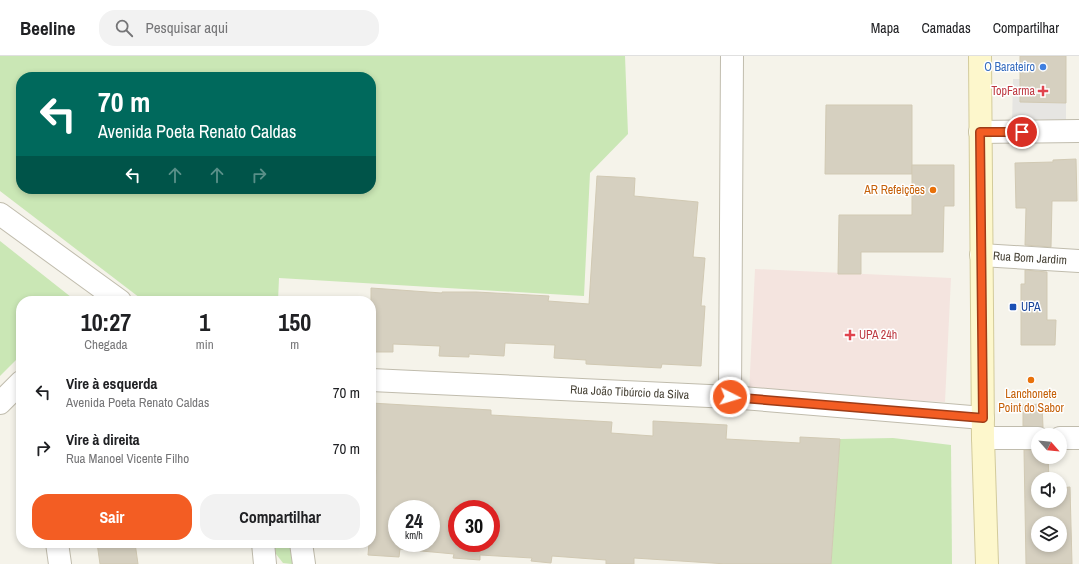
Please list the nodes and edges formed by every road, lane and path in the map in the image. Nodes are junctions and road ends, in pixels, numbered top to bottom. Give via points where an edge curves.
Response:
1 (732, 56) edge
2 (980, 56) edge
3 (1079, 130) edge
4 (980, 132) junction
5 (0, 214) edge
6 (981, 255) junction
7 (1079, 261) edge
8 (105, 296) edge
9 (376, 380) edge
10 (16, 387) edge
11 (730, 397) junction
12 (0, 403) edge
13 (983, 428) junction
14 (1031, 437) edge
15 (1067, 438) edge
16 (1079, 438) edge
17 (58, 548) edge
18 (263, 548) edge
19 (302, 548) edge
20 (60, 564) edge
21 (265, 564) edge
22 (304, 564) edge
23 (987, 564) edge

1 - 11 street
2 - 4 main road
3 - 4 street
4 - 6 main road
5 - 8 street
6 - 7 street, Rua Bom Jardim
6 - 13 main road
9 - 11 street, Rua João Tibúrcio da Silva
10 - 12 street
11 - 13 street, Rua João Tibúrcio da Silva
13 - 14 street, Rua João Tibúrcio da Silva
13 - 23 main road
15 - 16 street
17 - 20 street
18 - 21 street
19 - 22 street

